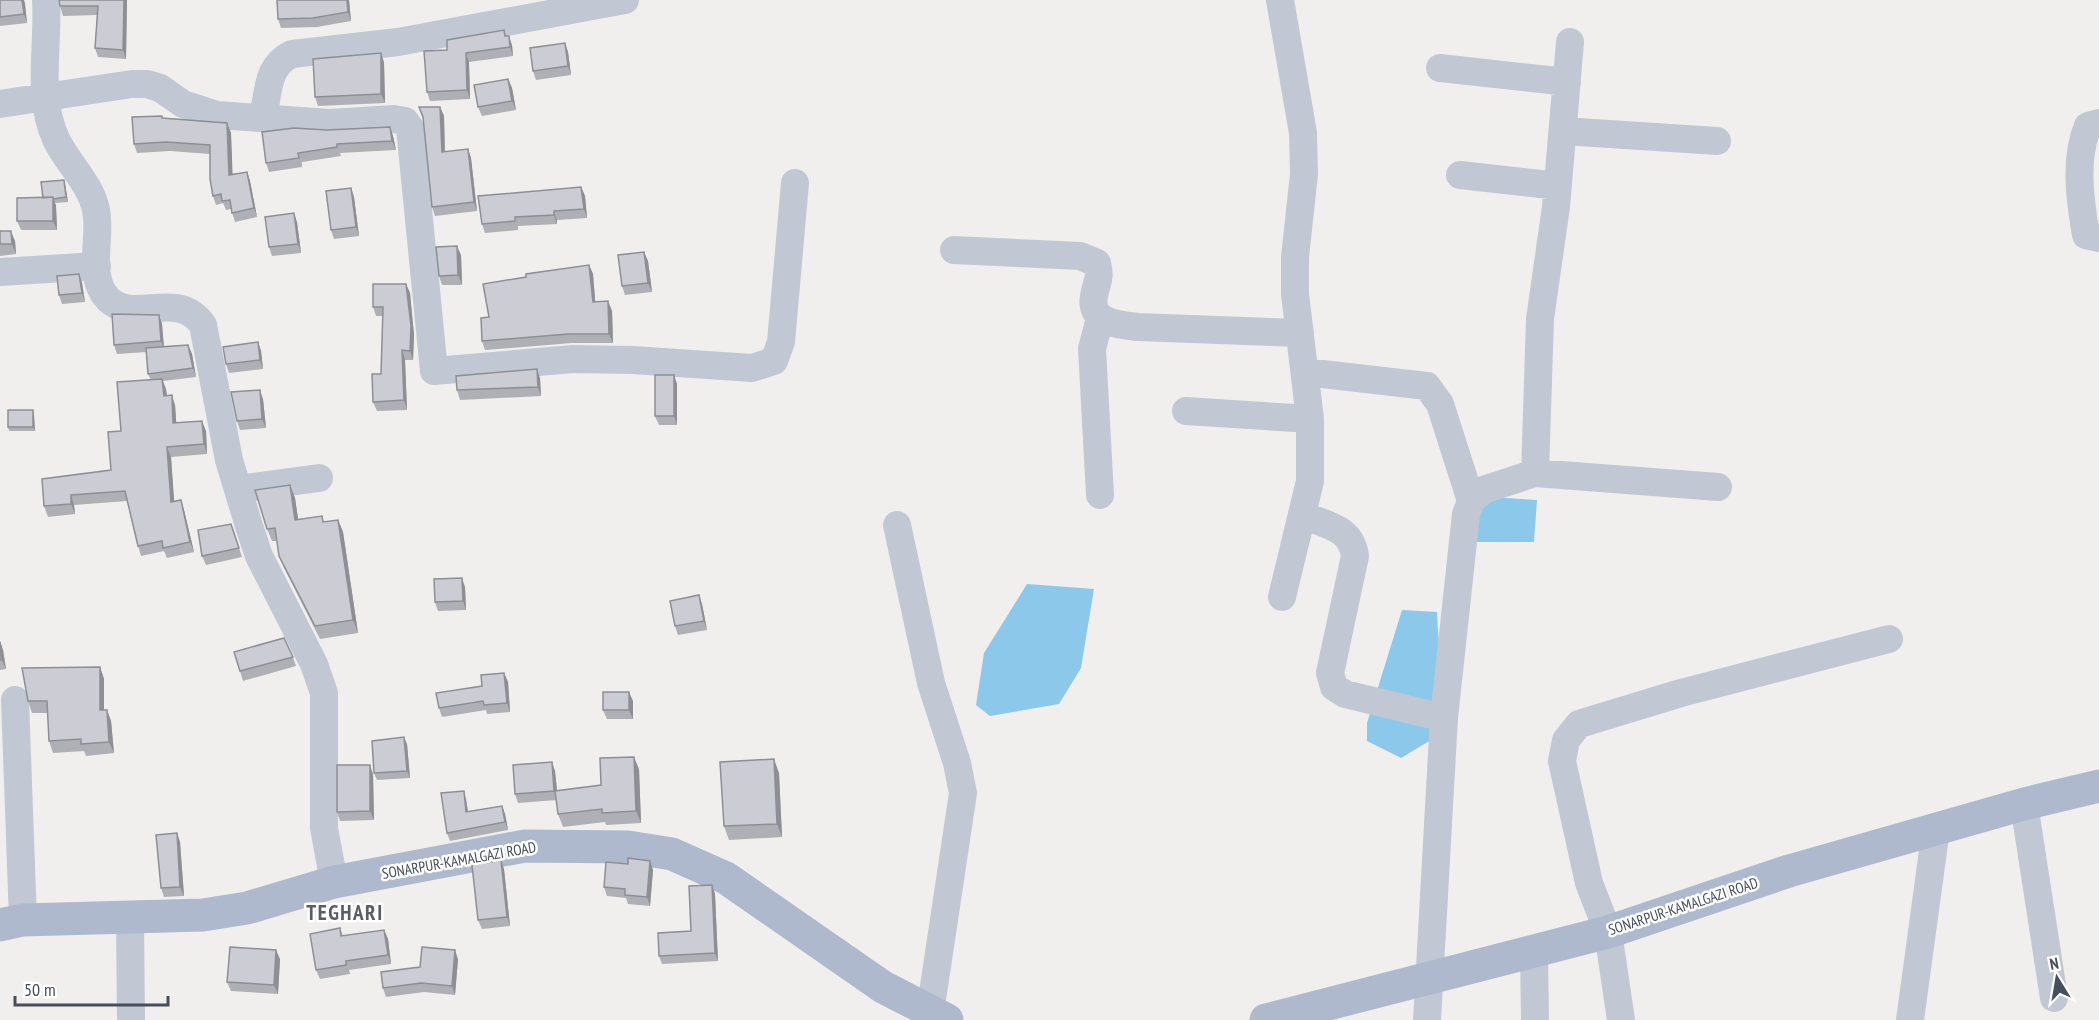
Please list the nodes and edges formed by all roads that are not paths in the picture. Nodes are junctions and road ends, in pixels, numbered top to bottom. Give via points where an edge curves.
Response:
1 (46, 0) edge
2 (625, 0) edge
3 (1280, 0) edge
4 (1570, 42) dead end
5 (1440, 68) dead end
6 (1567, 82) junction
7 (44, 97) junction
8 (0, 104) edge
9 (263, 117) junction
10 (2099, 123) edge
11 (1563, 131) junction
12 (1717, 141) dead end
13 (1460, 175) dead end
14 (795, 183) dead end
15 (1558, 186) junction
16 (2099, 238) edge
17 (954, 250) dead end
18 (97, 266) junction
19 (0, 272) edge
20 (1100, 318) junction
21 (1300, 333) junction
22 (1305, 372) junction
23 (1186, 411) dead end
24 (1310, 419) junction
25 (1534, 473) junction
26 (319, 478) dead end
27 (1718, 487) dead end
28 (238, 489) junction
29 (1100, 495) dead end
30 (1471, 501) junction
31 (1302, 515) junction
32 (897, 525) dead end
33 (1282, 597) dead end
34 (1889, 639) dead end
35 (15, 700) dead end
36 (1443, 718) junction
37 (2099, 786) edge
38 (2024, 804) junction
39 (1936, 829) junction
40 (334, 882) junction
41 (129, 919) junction
42 (11, 923) edge
43 (1608, 932) junction
44 (1534, 952) junction
45 (1427, 980) junction
46 (2054, 998) dead end
47 (939, 1017) edge
48 (131, 1020) edge
49 (1266, 1020) edge
50 (1427, 1020) edge
51 (1535, 1020) edge
52 (1621, 1020) edge
53 (1910, 1020) edge

1 - 7 street
2 - 9 street via 398,42 292,54 273,69
3 - 21 street via 1303,133 1304,174 1295,257
4 - 6 street
5 - 6 street
6 - 11 street
7 - 8 street
7 - 9 street via 147,84 198,111
7 - 18 street via 56,139 90,193 96,210
9 - 14 street via 329,123 394,119 405,121 410,128 434,371 573,359 752,368 774,361 781,342
10 - 16 street via 2088,126 2079,147 2086,235
11 - 12 street
11 - 15 street
13 - 15 street
15 - 25 street via 1540,319
17 - 20 street via 1080,256 1097,263 1101,277 1094,307
18 - 19 street
18 - 28 street via 106,297 114,303 141,309 183,308 195,314 203,326
20 - 21 street via 1138,327
20 - 29 street via 1092,349
21 - 22 street
22 - 24 street
22 - 30 street via 1427,386 1440,404
23 - 24 street
24 - 31 street via 1310,481
25 - 27 street
25 - 30 street via 1483,490
26 - 28 street
28 - 40 street via 259,556 314,664 324,693 324,828
30 - 36 street via 1466,514
31 - 33 street
31 - 36 street via 1345,532 1353,543 1355,556 1330,673 1334,687 1345,694
32 - 47 street via 931,683 963,793
34 - 43 street via 1579,724 1566,740 1562,761 1589,883
35 - 42 street
36 - 45 street
37 - 38 main road, SONARPUR-KAMALGAZI ROAD
38 - 39 main road, SONARPUR-KAMALGAZI ROAD
38 - 46 street
39 - 43 main road, SONARPUR-KAMALGAZI ROAD via 1789,871
39 - 53 street
40 - 41 main road, SONARPUR-KAMALGAZI ROAD via 247,908
40 - 47 main road, SONARPUR-KAMALGAZI ROAD via 525,846 628,847 672,854 726,878 883,987
41 - 42 main road, SONARPUR-KAMALGAZI ROAD
41 - 48 street
43 - 44 main road, SONARPUR-KAMALGAZI ROAD
43 - 52 street
44 - 45 main road, SONARPUR-KAMALGAZI ROAD
44 - 51 street
45 - 49 main road, SONARPUR-KAMALGAZI ROAD
45 - 50 street

